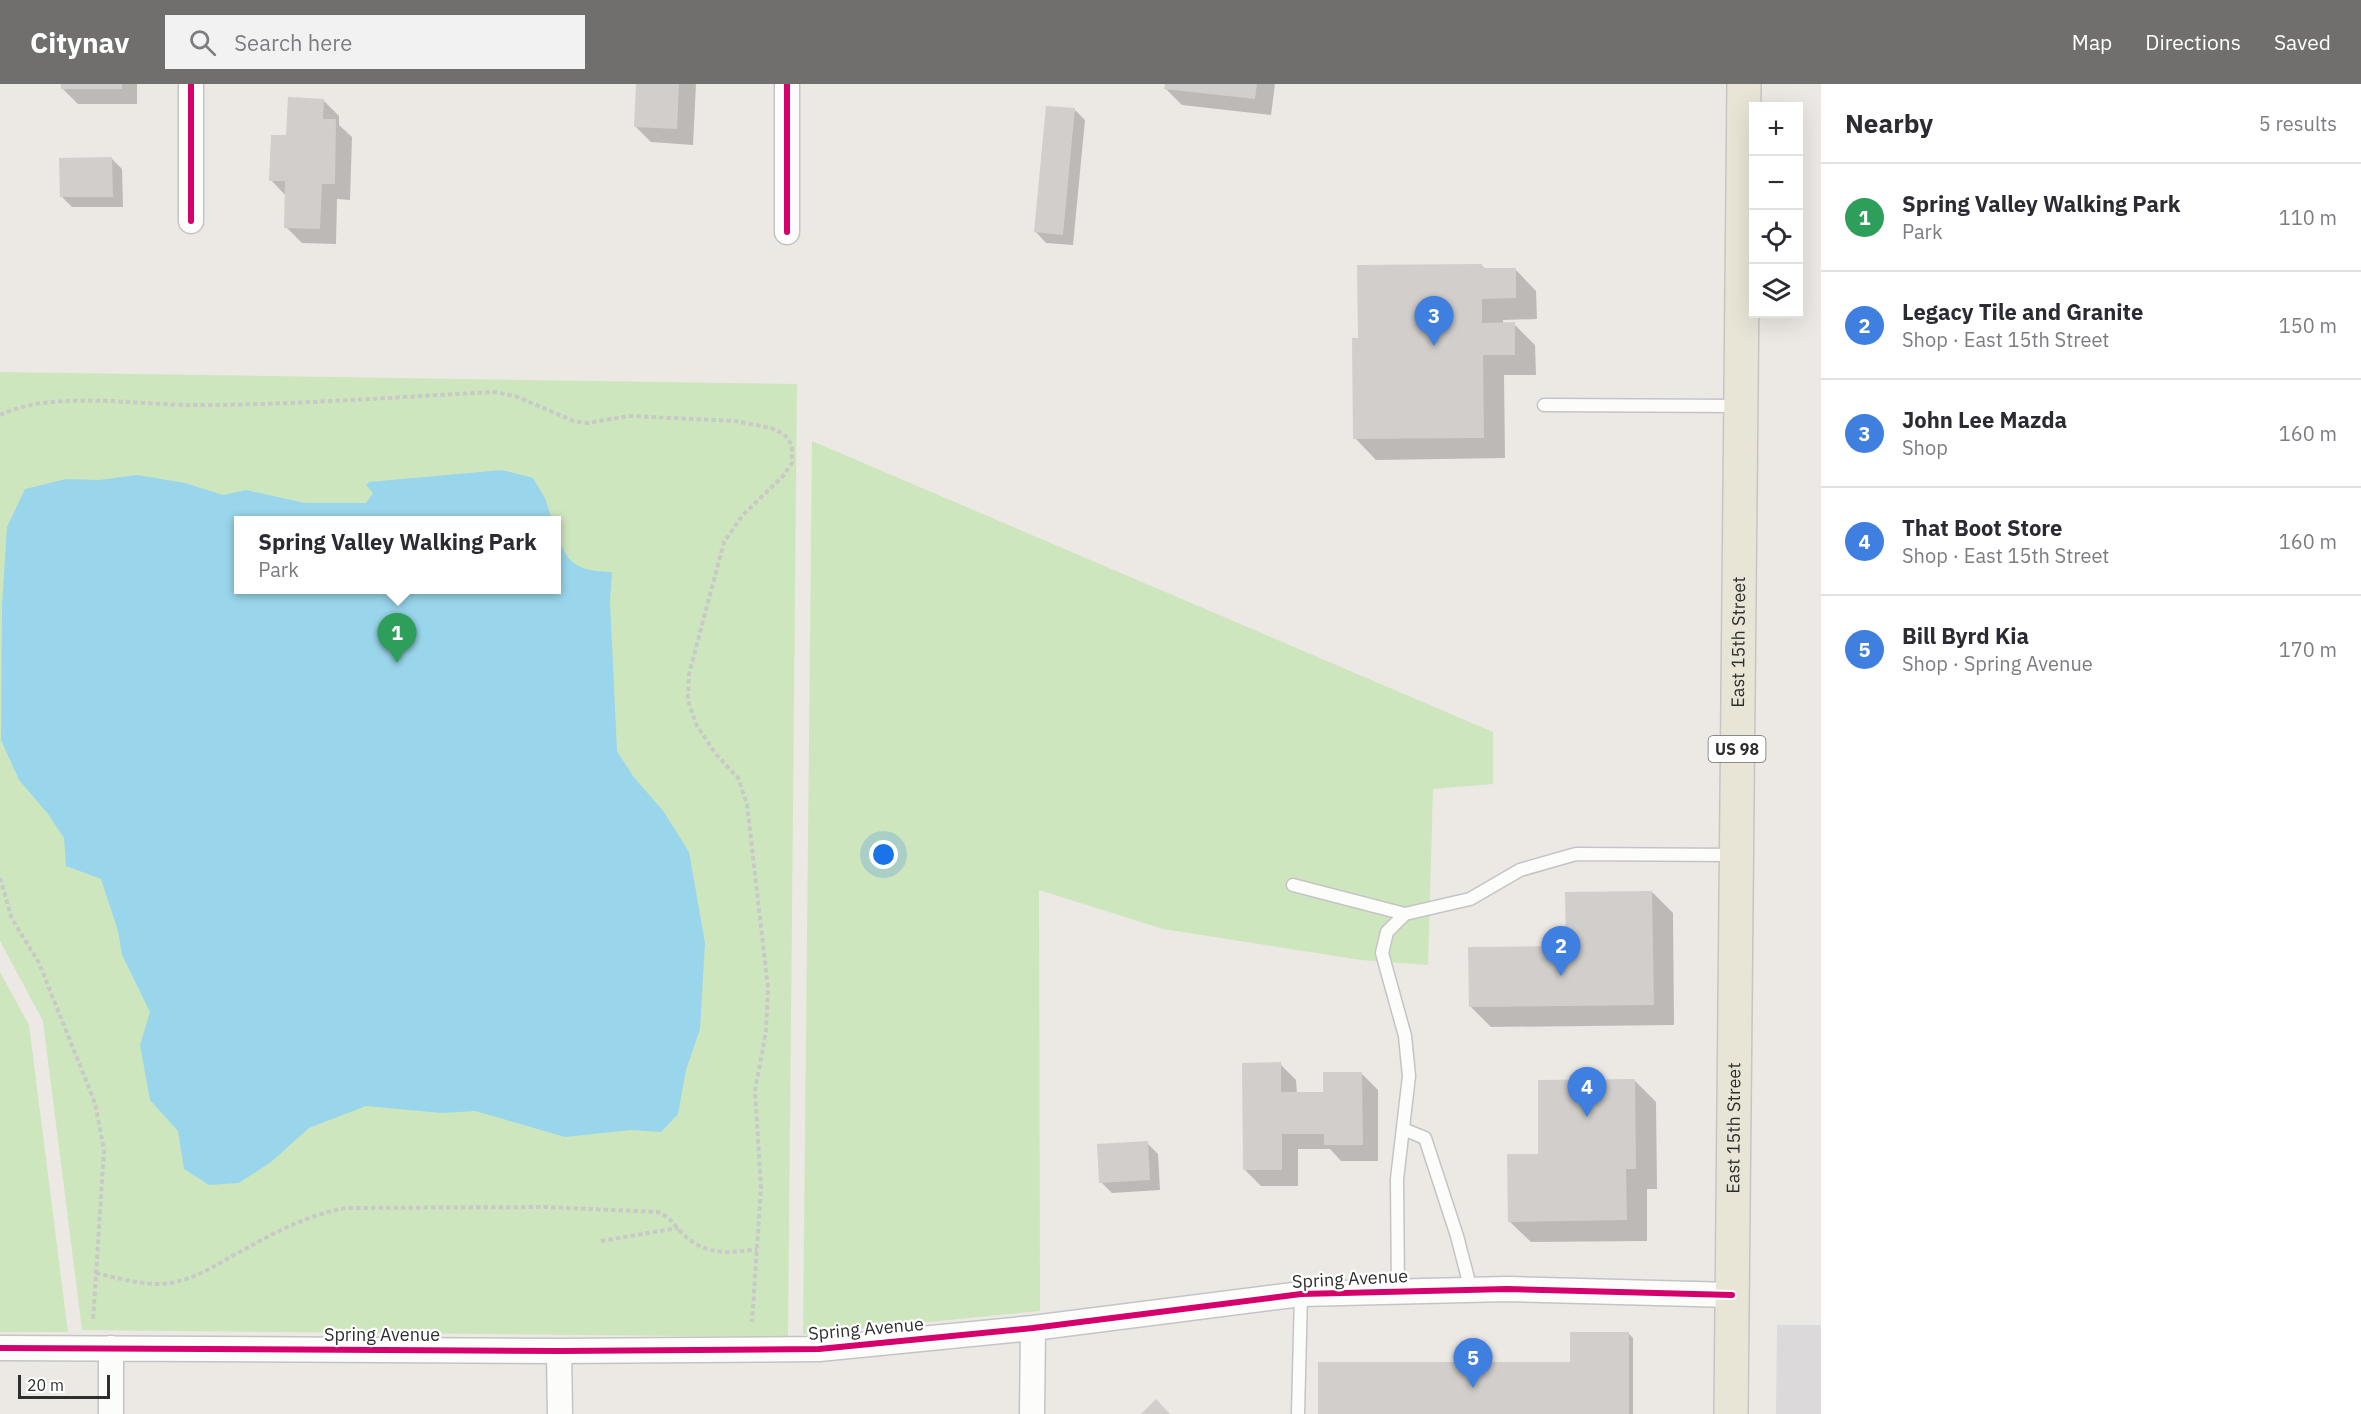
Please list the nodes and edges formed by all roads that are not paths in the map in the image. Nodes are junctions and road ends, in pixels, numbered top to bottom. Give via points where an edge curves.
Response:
1 (191, 84) edge
2 (787, 84) edge
3 (1744, 84) edge
4 (191, 221) dead end
5 (787, 231) dead end
6 (1544, 405) dead end
7 (1741, 406) junction
8 (1736, 855) junction
9 (1293, 885) dead end
10 (1406, 914) junction
11 (1403, 1129) junction
12 (1471, 1290) junction
13 (1398, 1291) junction
14 (1301, 1294) junction
15 (1732, 1295) junction
16 (1033, 1328) junction
17 (0, 1348) edge
18 (101, 1348) junction
19 (559, 1351) junction
20 (111, 1414) edge
21 (560, 1414) edge
22 (1032, 1414) edge
23 (1298, 1414) edge
24 (1731, 1414) edge

1 - 4 street
2 - 5 street
3 - 7 main road, East 15th Street / US 98
6 - 7 lane
7 - 8 main road, East 15th Street / US 98
8 - 10 lane via 1576,854 1520,870 1470,899
8 - 15 main road, East 15th Street / US 98
9 - 10 lane
10 - 11 lane via 1387,932 1382,953 1405,1036 1409,1076
11 - 12 lane via 1425,1138
11 - 13 lane via 1397,1179
12 - 13 street, Spring Avenue
12 - 15 street, Spring Avenue
13 - 14 street, Spring Avenue
14 - 16 street, Spring Avenue
14 - 23 lane
15 - 24 main road, East 15th Street / US 98
16 - 19 street, Spring Avenue via 819,1349
16 - 22 street
17 - 18 street, Spring Avenue
18 - 19 street, Spring Avenue
18 - 20 street
19 - 21 street

